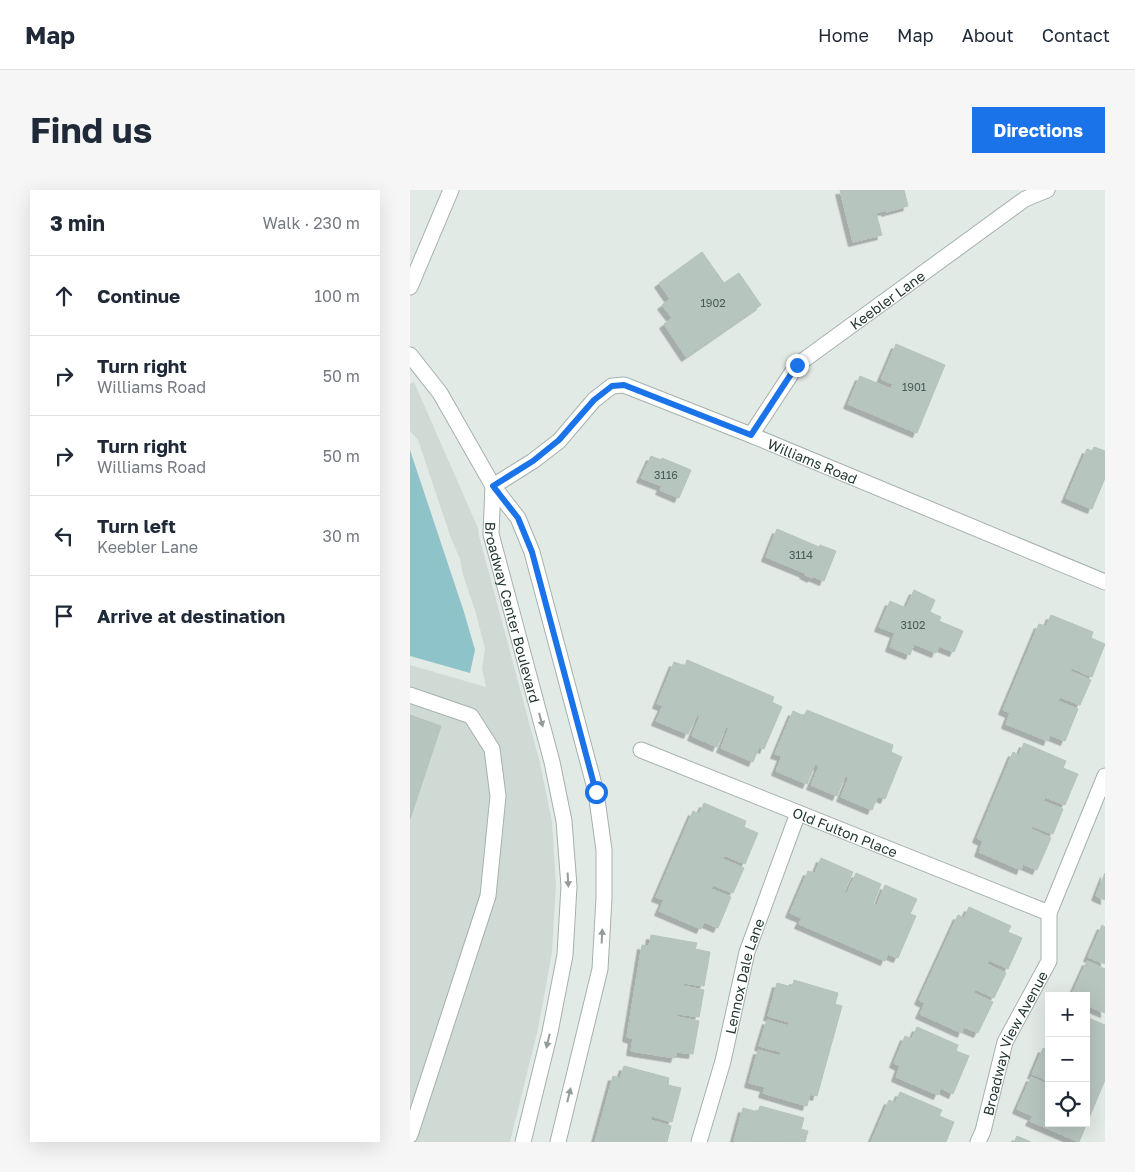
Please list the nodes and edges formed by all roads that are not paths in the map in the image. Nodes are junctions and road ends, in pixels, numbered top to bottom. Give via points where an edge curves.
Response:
1 (451, 190) edge
2 (1047, 190) edge
3 (410, 288) edge
4 (410, 355) edge
5 (751, 435) junction
6 (493, 486) junction
7 (1105, 582) edge
8 (410, 695) edge
9 (641, 750) dead end
10 (1105, 776) edge
11 (798, 813) junction
12 (1049, 913) junction
13 (410, 1135) edge
14 (523, 1142) edge
15 (558, 1142) edge
16 (698, 1142) edge
17 (978, 1142) edge

1 - 3 street
2 - 5 street, Keebler Lane via 1025,199 797,365
4 - 6 street via 440,393
5 - 6 street, Williams Road via 624,385 612,386 594,400 559,440
5 - 7 street, Williams Road
6 -> 14 street, Broadway Center Boulevard via 491,534 552,762 564,821 568,886 565,955
15 -> 6 street, Broadway Center Boulevard via 600,968 604,850 596,792 532,552 518,518
8 - 13 street via 471,716 492,750 498,796 488,896
9 - 11 street, Old Fulton Place
10 - 12 street, Broadway View Avenue
11 - 12 street, Old Fulton Place
11 - 16 street, Lennox Dale Lane via 747,952 723,1061
12 - 17 street, Broadway View Avenue via 1049,961 1005,1042

